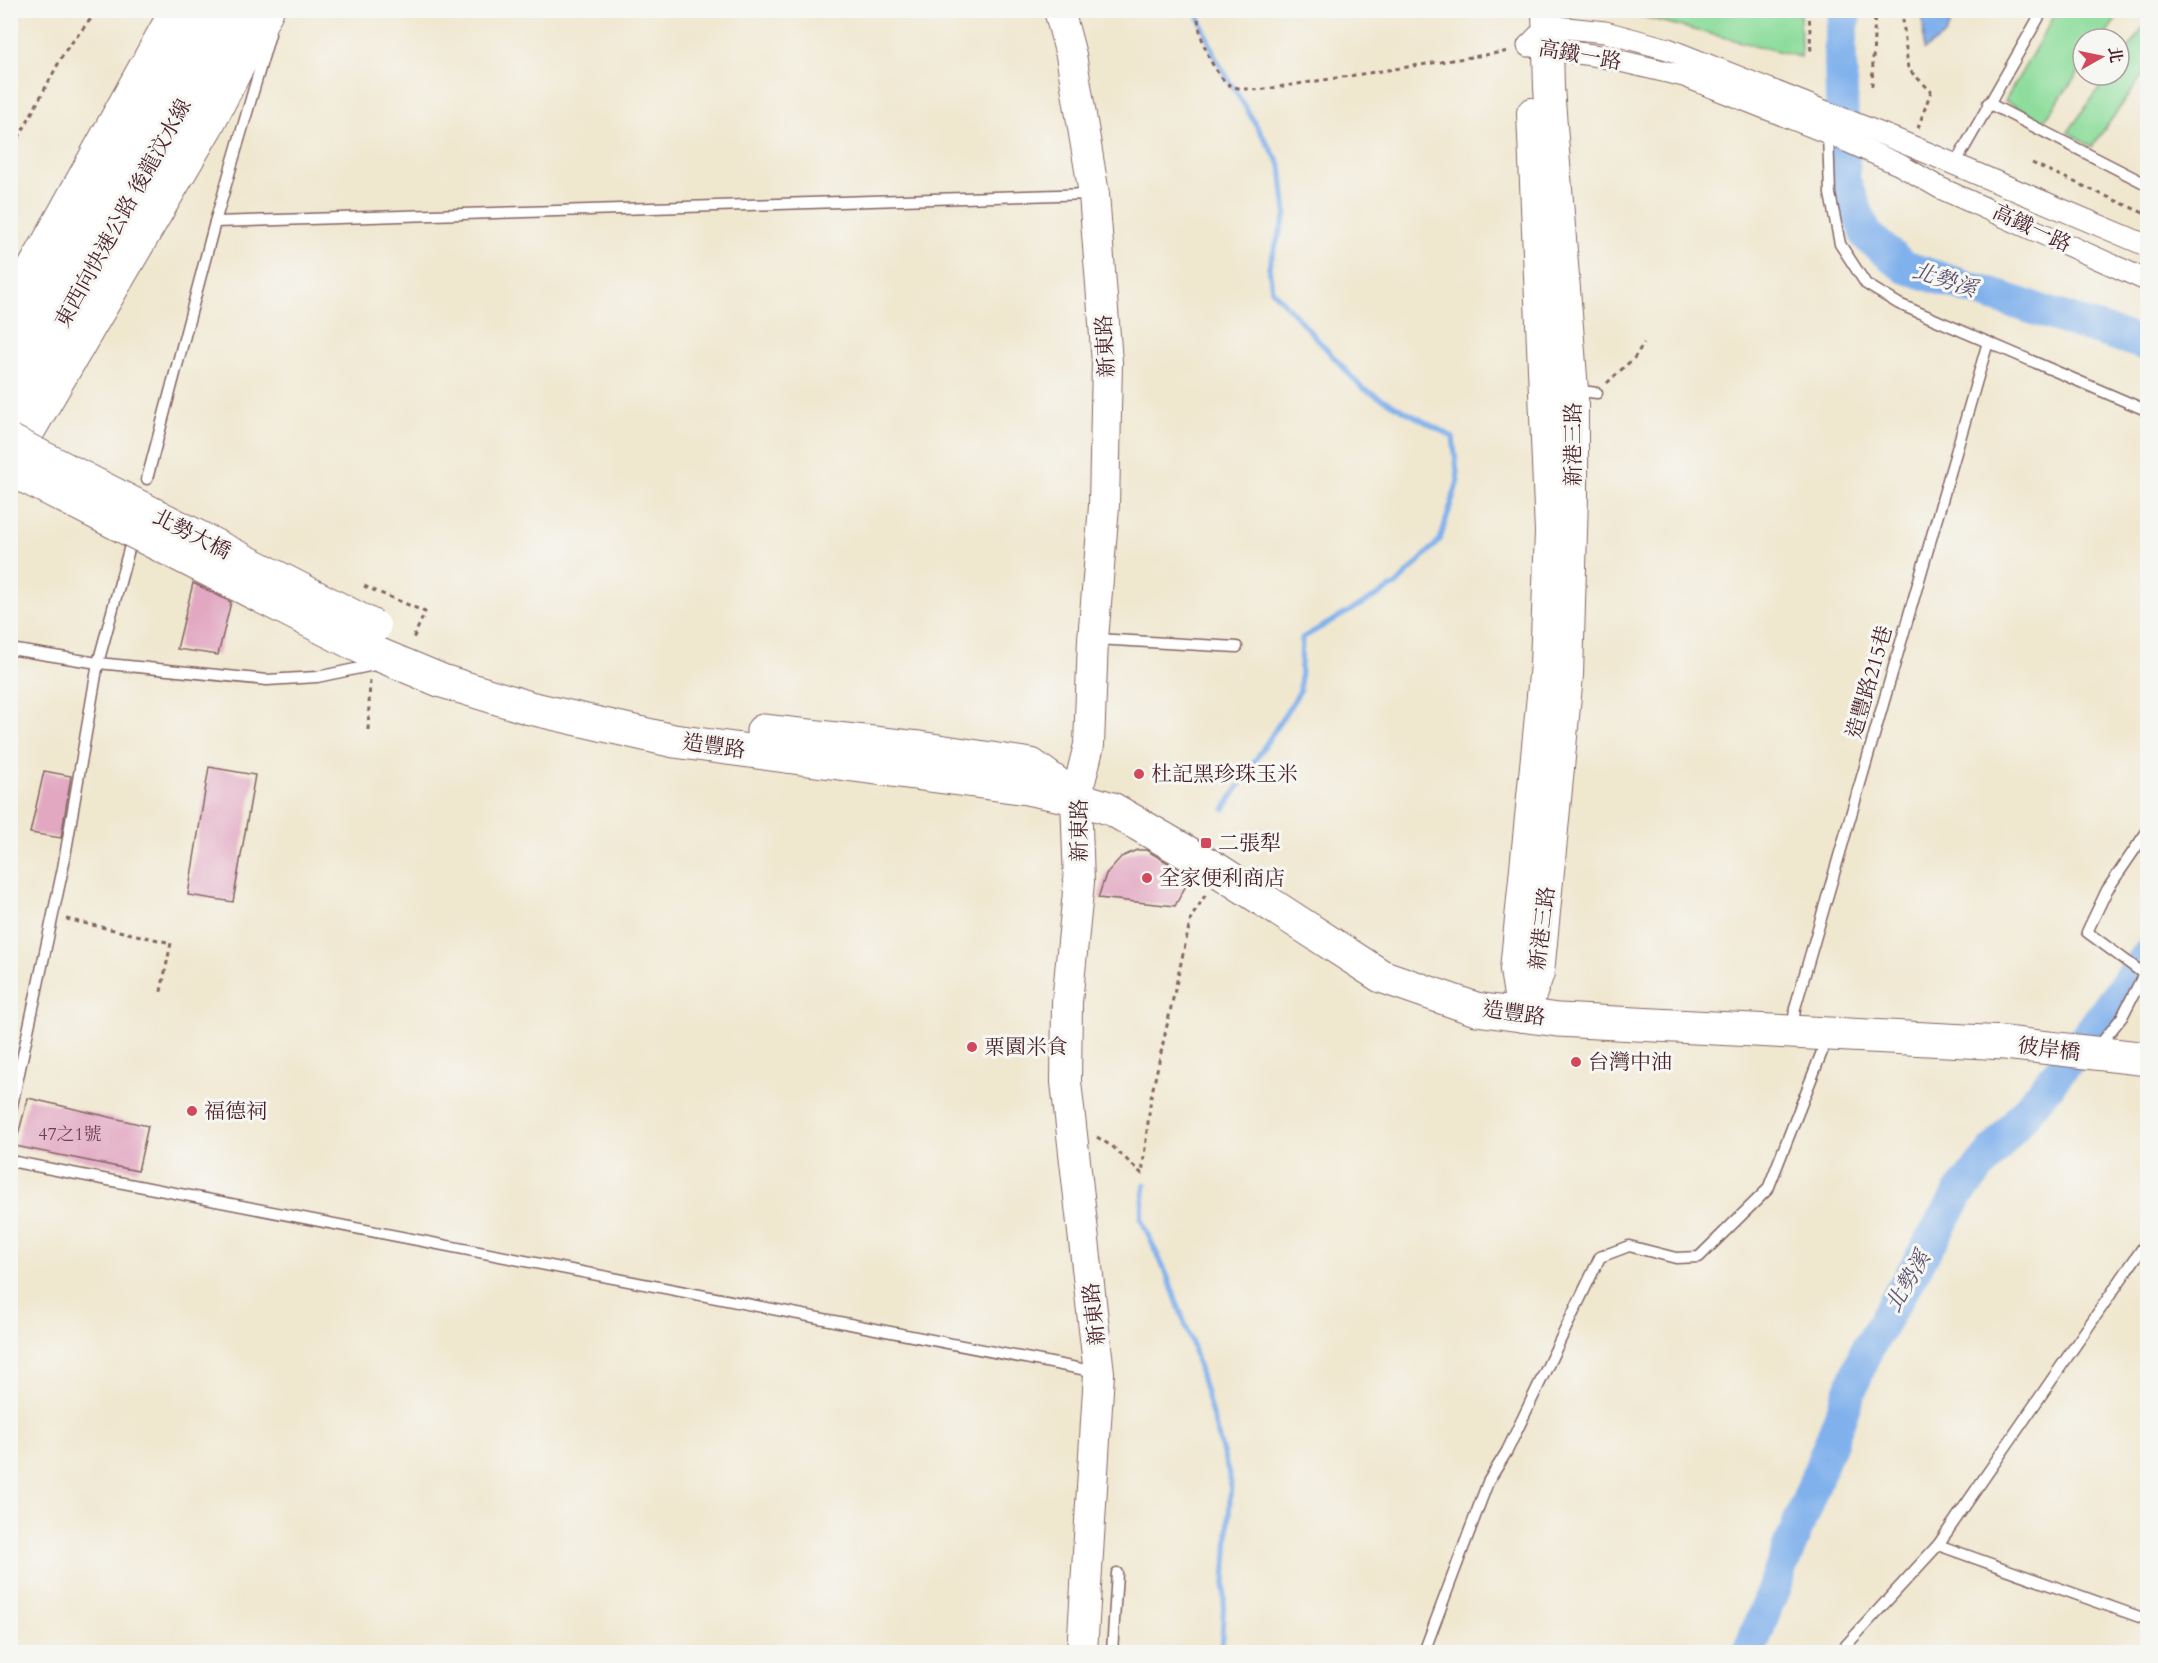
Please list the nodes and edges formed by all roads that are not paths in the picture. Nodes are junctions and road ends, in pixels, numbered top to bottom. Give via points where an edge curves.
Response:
1 (177, 10) edge
2 (208, 10) edge
3 (214, 10) edge
4 (234, 10) edge
5 (267, 10) edge
6 (277, 10) edge
7 (1059, 10) edge
8 (2043, 10) edge
9 (1540, 29) edge
10 (1988, 103) junction
11 (1808, 114) junction
12 (1828, 133) junction
13 (1955, 164) junction
14 (2148, 185) edge
15 (1094, 194) junction
16 (2030, 196) junction
17 (215, 222) junction
18 (2017, 222) junction
19 (2148, 246) edge
20 (2148, 281) edge
21 (10, 312) edge
22 (1988, 342) junction
23 (10, 362) edge
24 (10, 388) edge
25 (2148, 411) edge
26 (12, 446) edge
27 (147, 479) dead end
28 (131, 542) dead end
29 (1093, 639) junction
30 (1237, 647) dead end
31 (10, 649) edge
32 (385, 650) junction
33 (99, 663) junction
34 (1076, 798) junction
35 (2148, 830) edge
36 (1523, 1017) junction
37 (1830, 1032) junction
38 (1793, 1033) junction
39 (2005, 1043) joint
40 (2093, 1054) junction
41 (2148, 1059) edge
42 (10, 1115) edge
43 (10, 1161) edge
44 (2148, 1240) edge
45 (1099, 1373) junction
46 (1938, 1545) junction
47 (1117, 1573) dead end
48 (2148, 1620) edge
49 (1082, 1653) edge
50 (1112, 1653) edge
51 (1424, 1653) edge
52 (1840, 1653) edge

1 - 21 main road
2 - 23 main road, 東西向快速公路 後龍汶水線
3 - 24 street
4 - 26 main road, 東西向快速公路 後龍汶水線
5 - 26 main road via 206,127
6 - 17 lane
7 - 15 main road, 新東路 via 1071,55
8 - 10 lane
9 - 11 street, 高鐵一路 via 1599,56 1684,76
9 - 36 main road, 新港三路 via 1550,88 1566,389 1568,675 1539,973
10 - 13 lane
10 - 14 lane
11 - 12 street, 高鐵一路
11 - 13 street, 高鐵一路 via 1897,140
12 - 18 street, 高鐵一路
12 - 22 lane via 1830,194 1840,244 1866,284 1899,304
13 - 16 street, 高鐵一路
15 - 17 lane
15 - 29 main road, 新東路 via 1107,362 1104,506
16 - 18 street
16 - 19 street, 高鐵一路
17 - 27 lane
18 - 20 street, 高鐵一路
22 - 25 lane
22 - 38 lane, 造豐路215巷 via 1795,1008
26 - 32 main road, 北勢大橋, bridge
28 - 33 lane
29 - 30 lane
29 - 34 main road, 新東路 via 1089,745
31 - 33 lane
32 - 33 lane via 317,677 267,680
32 - 34 main road, 造豐路 via 447,663 535,690 677,721 919,748 1031,765
33 - 42 lane via 53,915
34 - 36 main road, 造豐路 via 1112,809 1381,976 1476,1009
34 - 45 main road, 新東路 via 1079,882 1067,1002 1066,1082
35 - 40 lane via 2107,890 2087,932 2144,974 2122,1017
36 - 38 main road, 造豐路
37 - 38 main road, 造豐路
37 - 39 main road, 造豐路
37 - 51 lane via 1768,1189 1699,1257 1676,1258 1629,1246 1600,1257 1507,1451 1488,1482
39 - 40 main road, 彼岸橋
40 - 41 main road
43 - 45 lane
44 - 46 lane
45 - 49 main road, 新東路
46 - 48 lane
46 - 52 lane
47 - 50 lane

